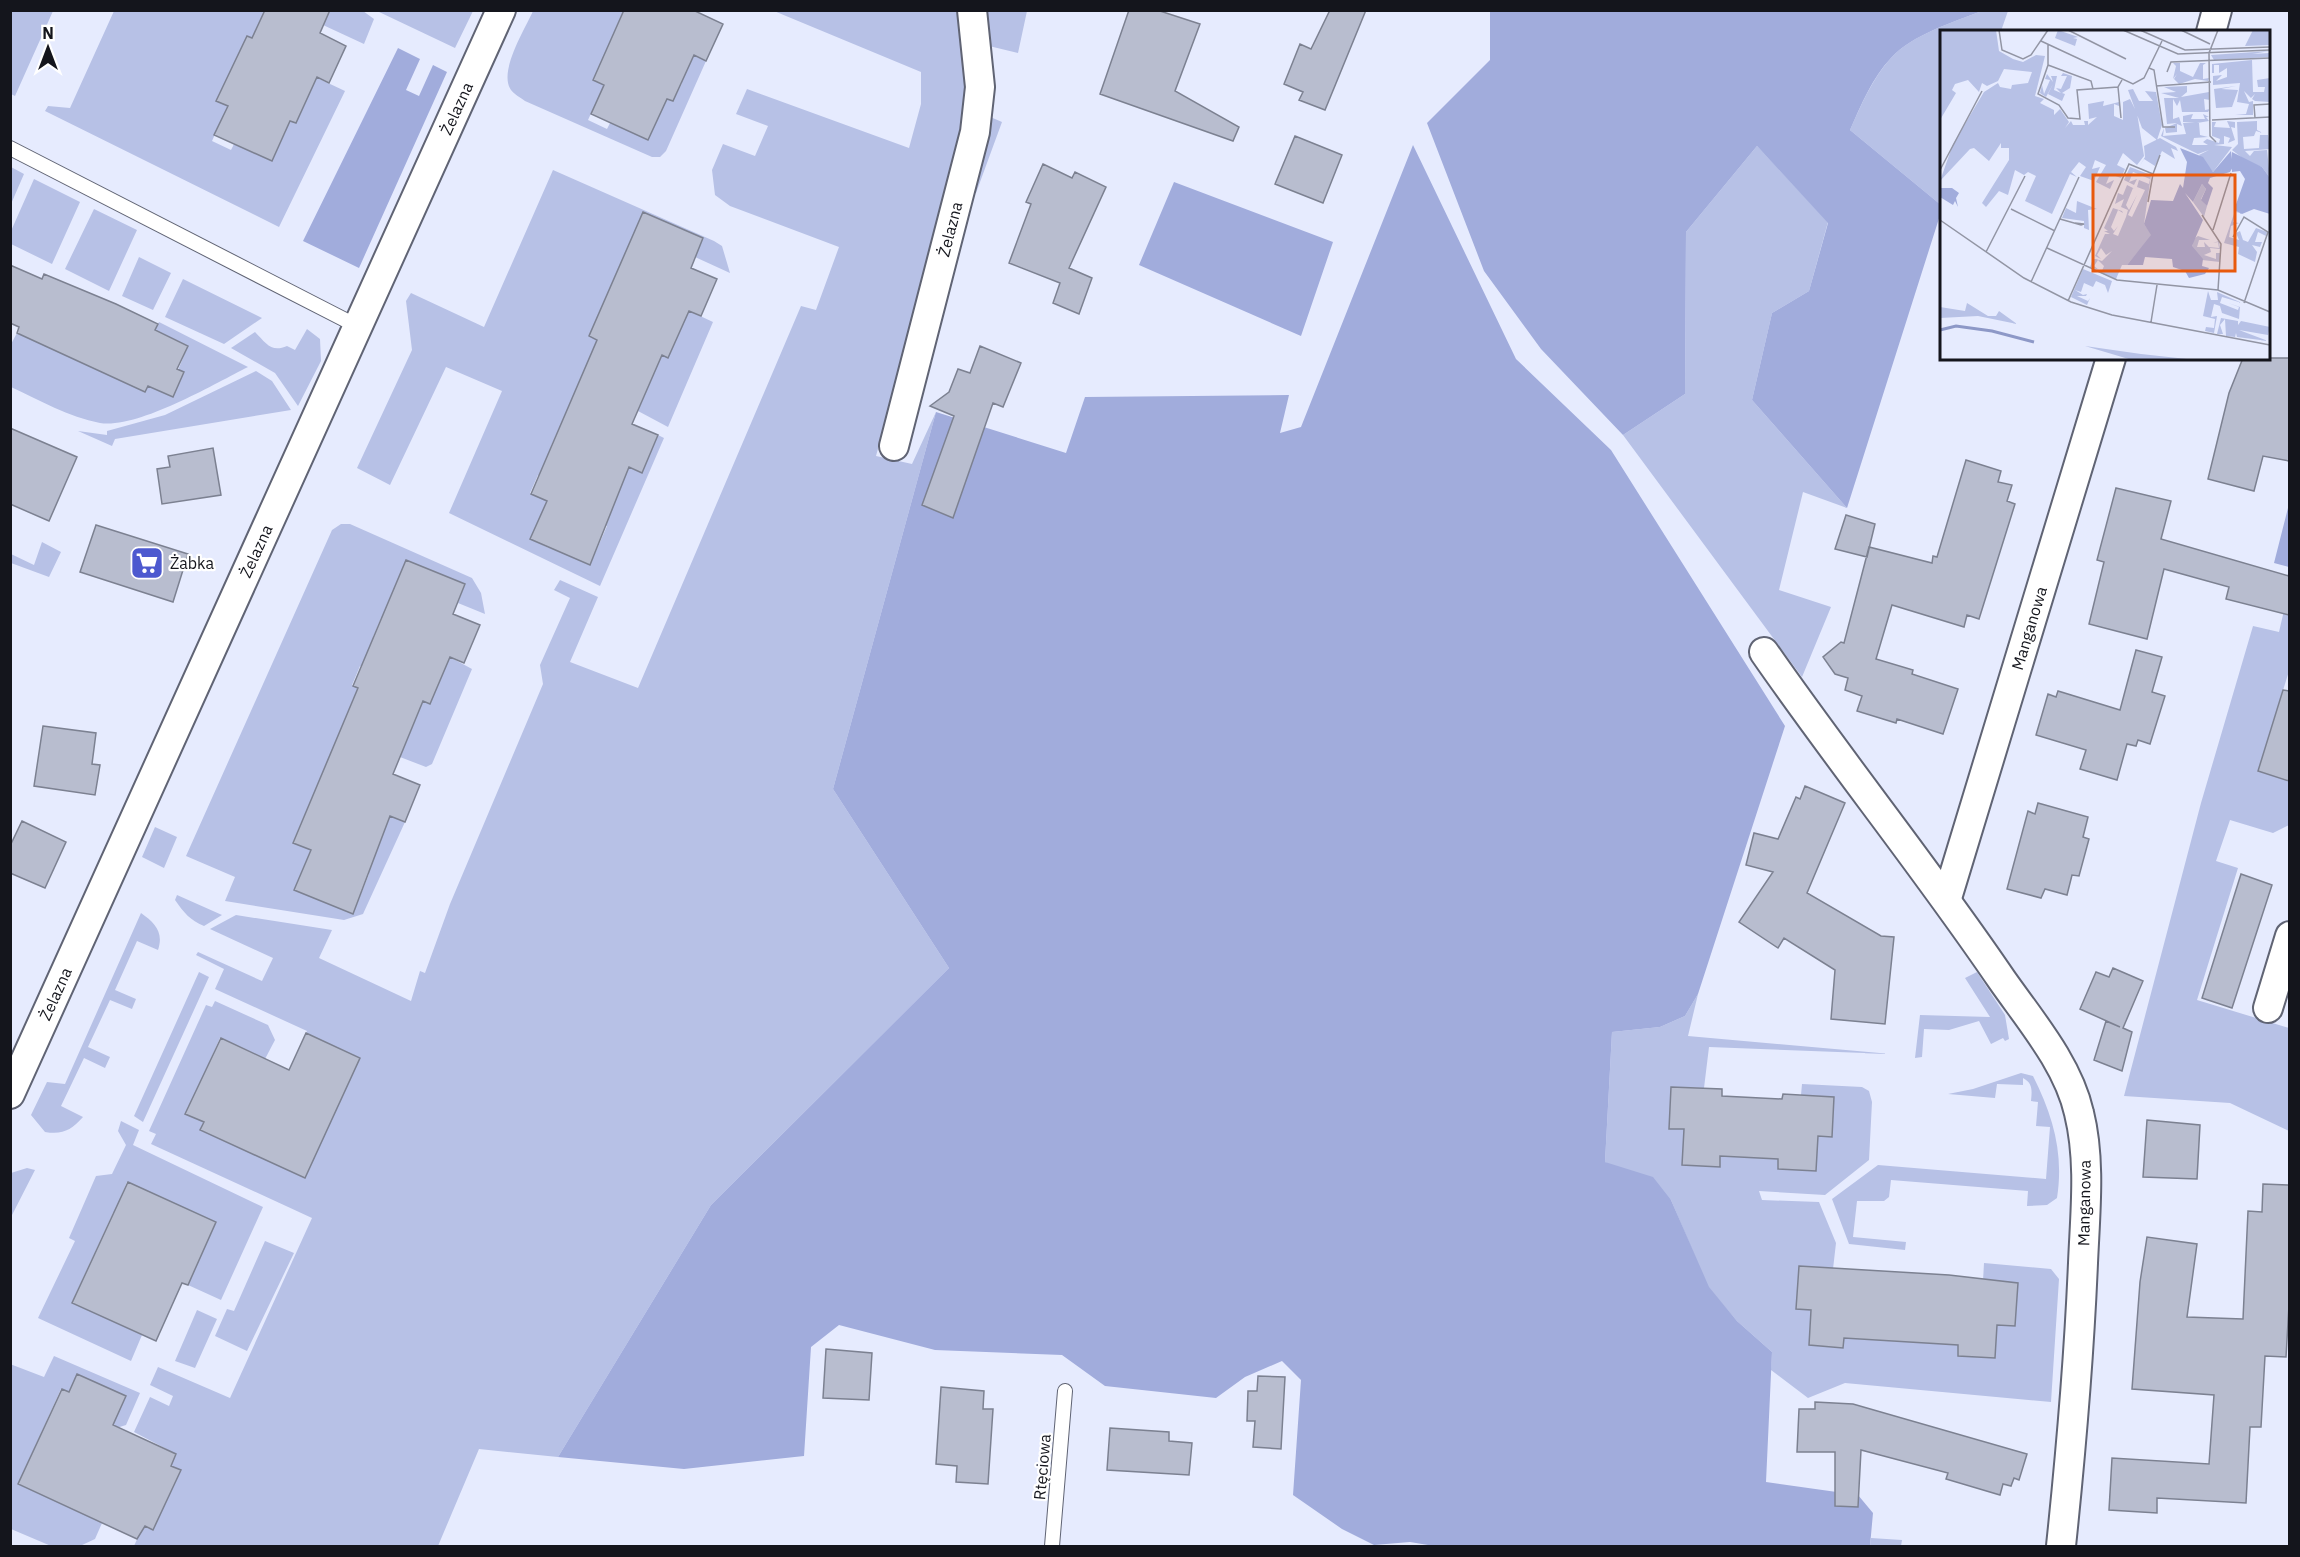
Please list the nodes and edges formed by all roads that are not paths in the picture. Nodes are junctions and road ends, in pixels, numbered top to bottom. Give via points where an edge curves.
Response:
1 (501, 10) edge
2 (972, 10) edge
3 (2217, 10) edge
4 (2212, 30) edge
5 (10, 148) edge
6 (359, 327) junction
7 (2110, 360) edge
8 (894, 446) dead end
9 (1764, 652) dead end
10 (1947, 898) junction
11 (2289, 936) edge
12 (2268, 1008) dead end
13 (10, 1094) edge
14 (1065, 1391) dead end
15 (1052, 1546) edge
16 (2061, 1546) edge

1 - 6 street, Żelazna
2 - 8 street, Żelazna via 980,87 975,132
3 - 4 street
5 - 6 lane
6 - 13 street, Żelazna
7 - 10 street, Manganowa
9 - 10 street, Manganowa
10 - 16 street, Manganowa via 2065,1076 2084,1135 2077,1395
11 - 12 street
14 - 15 lane, Rtęciowa

